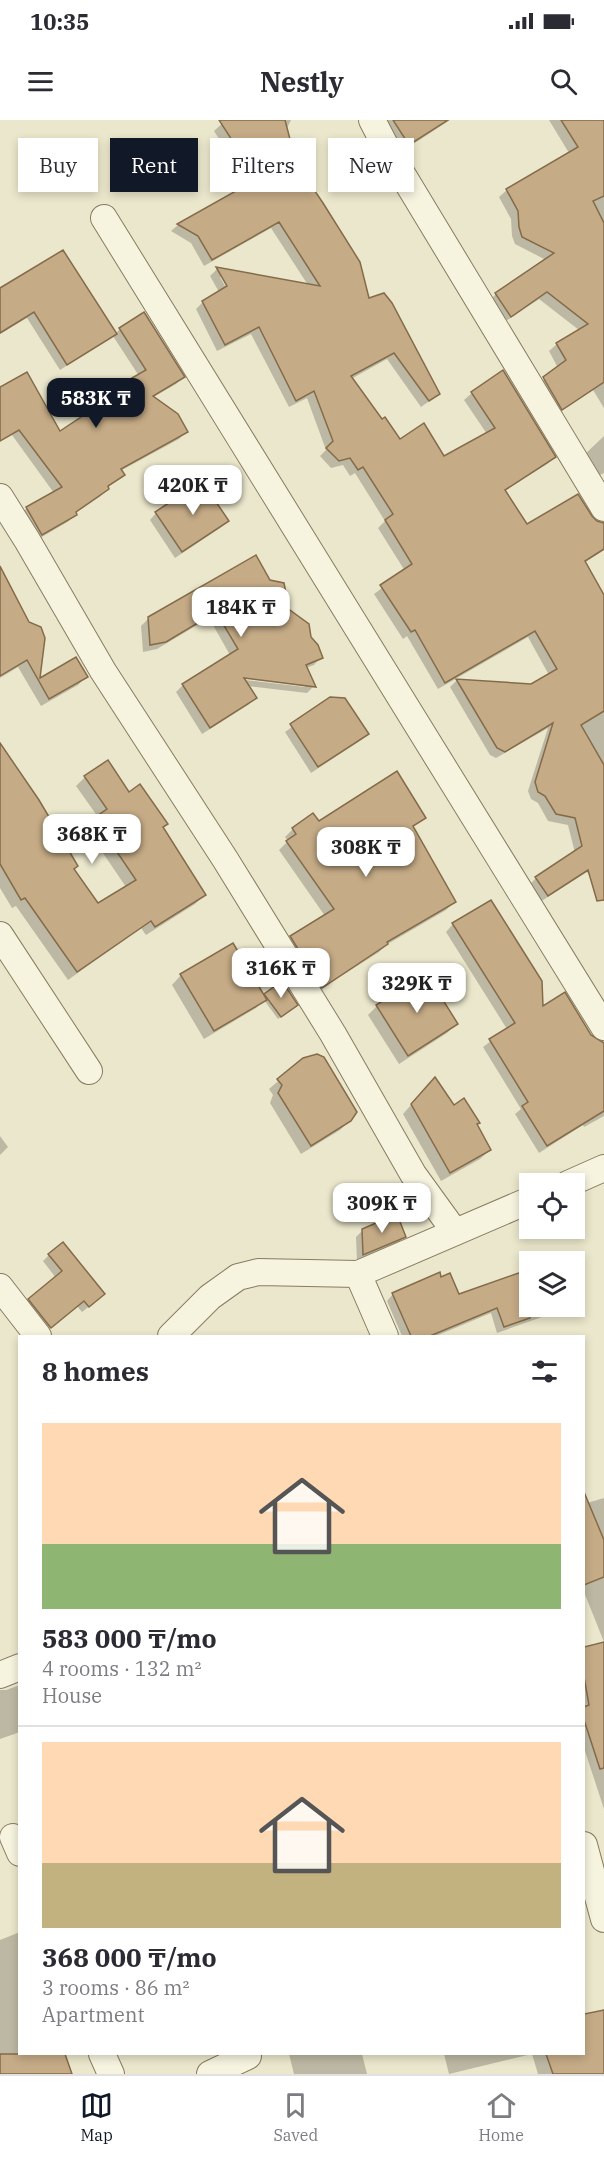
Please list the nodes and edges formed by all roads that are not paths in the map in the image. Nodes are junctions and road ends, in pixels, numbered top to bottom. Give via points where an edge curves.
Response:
1 (372, 120) edge
2 (104, 218) dead end
3 (0, 497) edge
4 (604, 508) edge
5 (0, 935) edge
6 (604, 1027) edge
7 (89, 1071) dead end
8 (604, 1168) edge
9 (585, 1176) edge
10 (519, 1205) edge
11 (455, 1232) junction
12 (358, 1274) junction
13 (0, 1287) edge
14 (37, 1335) edge
15 (172, 1335) edge
16 (385, 1335) edge
17 (18, 1668) edge
18 (0, 1675) edge
19 (590, 1856) edge
20 (604, 1919) edge
21 (102, 2055) edge
22 (250, 2061) edge
23 (111, 2074) edge
24 (210, 2074) edge

1 - 4 street
2 - 6 street
3 - 11 street via 103,671 333,1034 413,1174
5 - 7 street
8 - 9 street
10 - 11 street
11 - 12 street
12 - 15 street via 258,1272 238,1277 210,1297
12 - 16 street
13 - 14 street
17 - 18 street
19 - 20 street
21 - 23 street
22 - 24 street

